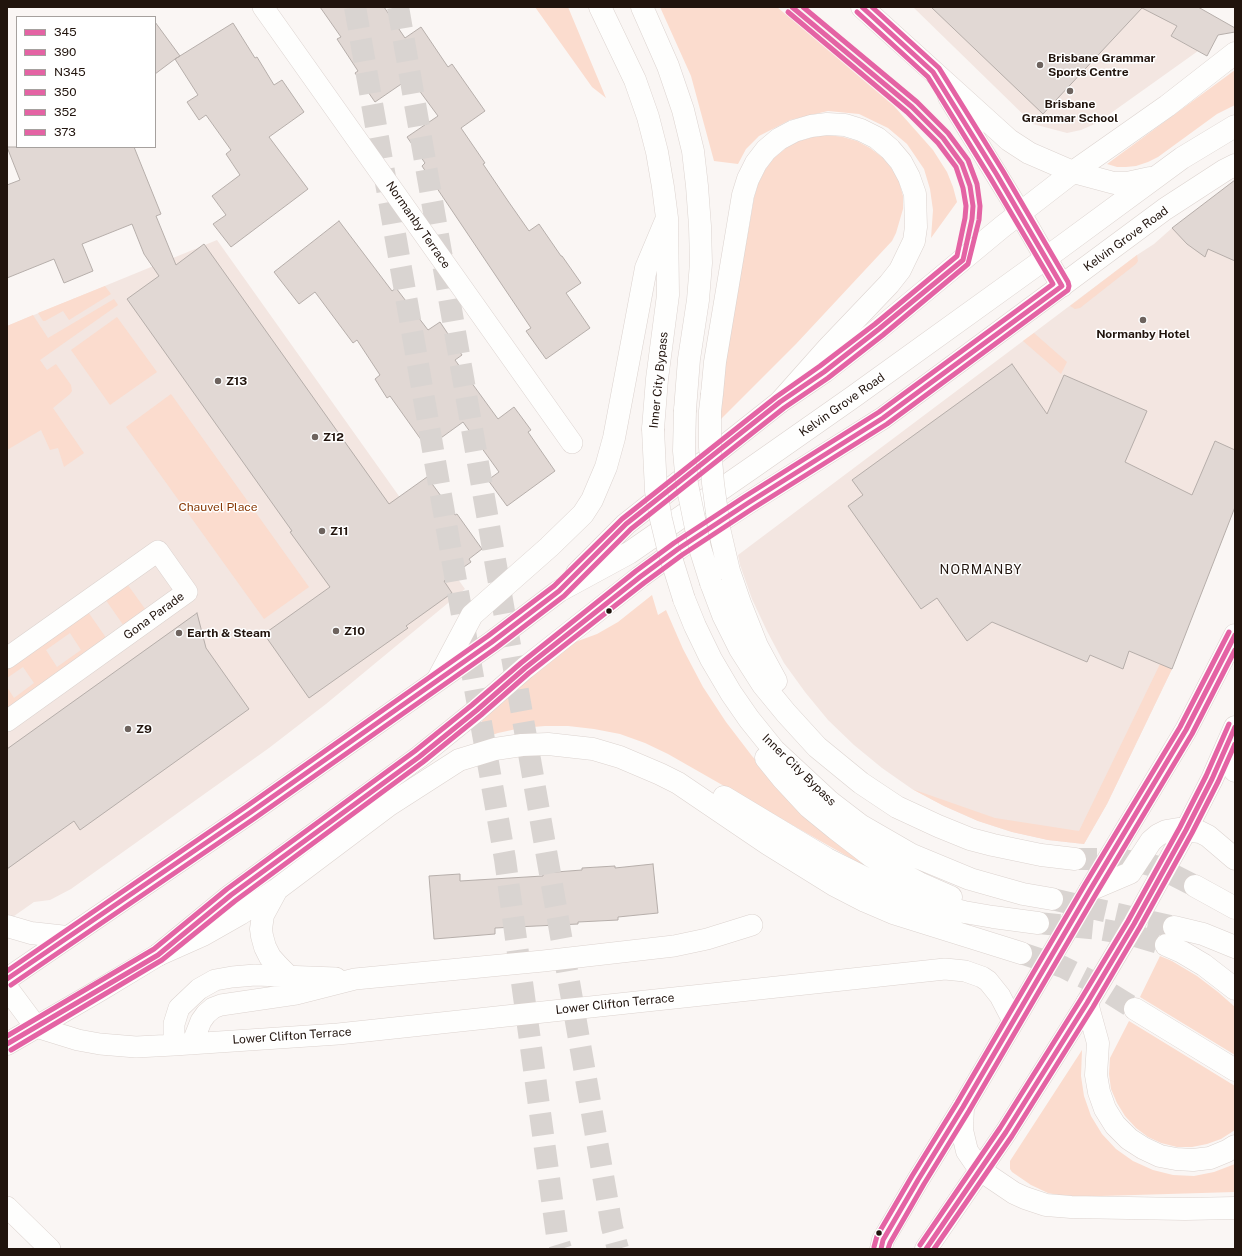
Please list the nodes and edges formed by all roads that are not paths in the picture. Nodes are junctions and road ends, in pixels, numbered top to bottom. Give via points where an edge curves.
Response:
1 (263, 7) edge
2 (600, 7) edge
3 (642, 7) edge
4 (862, 7) edge
5 (1235, 53) edge
6 (933, 72) junction
7 (1235, 126) edge
8 (1235, 165) edge
9 (1073, 172) junction
10 (1159, 175) junction
11 (1020, 213) junction
12 (667, 218) junction
13 (1046, 258) junction
14 (1062, 286) junction
15 (780, 402) junction
16 (572, 443) dead end
17 (559, 591) junction
18 (1235, 635) edge
19 (7, 658) edge
20 (438, 679) junction
21 (749, 719) junction
22 (7, 721) edge
23 (1232, 734) edge
24 (817, 747) junction
25 (1235, 771) edge
26 (678, 783) junction
27 (1186, 830) junction
28 (1075, 859) tunnel mouth
29 (1235, 859) edge
30 (1195, 886) tunnel mouth
31 (276, 890) junction
32 (1090, 890) junction
33 (1052, 899) tunnel mouth
34 (1235, 908) edge
35 (993, 918) junction
36 (1038, 923) tunnel mouth
37 (752, 925) dead end
38 (7, 926) edge
39 (67, 937) junction
40 (1235, 947) edge
41 (1021, 953) tunnel mouth
42 (158, 955) junction
43 (288, 976) junction
44 (7, 979) edge
45 (355, 979) junction
46 (7, 988) edge
47 (1235, 989) edge
48 (1087, 1003) junction
49 (1135, 1009) tunnel mouth
50 (7, 1013) edge
51 (1013, 1021) junction
52 (36, 1027) junction
53 (7, 1044) edge
54 (183, 1044) junction
55 (1235, 1070) edge
56 (963, 1107) junction
57 (1235, 1146) edge
58 (980, 1170) junction
59 (7, 1207) edge
60 (1235, 1208) edge
61 (50, 1249) edge
62 (881, 1249) edge
63 (926, 1249) edge

1 - 16 street, Normanby Terrace
2 - 12 main road, Inner City Bypass via 635,80 648,117 658,159
3 - 24 main road, bridge via 668,66 683,110 698,186 701,263 689,359 684,451 686,484 700,548 723,615 740,649 763,685
4 - 6 main road
5 - 9 main road, Kelvin Grove Road via 1167,106
6 - 9 main road via 1009,140 1030,153
6 - 11 main road
7 - 10 main road, Kelvin Grove Road
8 - 14 main road, Kelvin Grove Road via 1165,209
9 - 10 main road via 1114,183 1143,181
9 - 11 main road, Kelvin Grove Road
10 - 13 main road, Kelvin Grove Road
11 - 13 main road
11 - 15 main road, Kelvin Grove Road via 879,329
12 - 20 main road via 646,268 614,438 606,467 594,495 583,514 550,547 472,615
12 - 21 main road, Inner City Bypass, bridge via 668,295 653,430 656,491 668,548 694,626 731,693
13 - 14 main road
13 - 17 main road, Kelvin Grove Road via 853,397 629,553
14 - 42 main road, Kelvin Grove Road via 883,418 748,502 652,568 525,668 419,757 232,896
15 - 17 main road, Kelvin Grove Road via 626,524
15 - 24 main road, bridge via 889,284 900,270 914,241 914,194 901,162 877,138 845,125 811,126 779,139 766,150 748,179 740,210 715,362 710,411 712,483 729,571 758,646
17 - 20 main road, Kelvin Grove Road
18 - 32 main road via 1186,730
19 - 22 street, Gona Parade via 158,551 187,592
20 - 39 main road, Kelvin Grove Road via 251,812
21 - 33 main road, Inner City Bypass via 774,750 830,802 888,842 970,879 1023,894
21 - 35 main road via 766,758 809,807 872,856 918,883
23 - 25 main road
23 - 27 main road
24 - 28 main road via 861,783 897,807 938,826 993,845
26 - 31 main road via 620,757 593,749 529,744 488,750 445,767 389,805
26 - 35 main road via 707,787 867,880 932,904
26 - 41 main road via 768,844 865,901 893,913
27 - 29 main road via 1208,836
27 - 32 main road via 1166,831 1158,835 1150,842 1130,873
27 - 48 main road
30 - 34 main road
31 - 42 main road via 222,925
31 - 43 main road via 263,915 261,929 270,957
32 - 51 main road
35 - 36 main road
37 - 45 street via 674,946
38 - 39 main road via 31,933
39 - 44 main road, Kelvin Grove Road
40 - 47 main road via 1203,934 1170,936 1182,952
42 - 52 main road, Kelvin Grove Road
43 - 45 street
43 - 54 street via 232,977 205,985 179,1008 174,1024
45 - 54 street via 296,994 216,1006
46 - 52 main road
48 - 57 main road via 1098,1043 1096,1075 1099,1092 1105,1109 1115,1125 1129,1139 1160,1156 1176,1159 1210,1158
48 - 58 main road
49 - 55 main road
50 - 52 main road
51 - 54 street, Lower Clifton Terrace via 1000,996 988,981 965,971 945,968 338,1034
51 - 56 main road
52 - 53 main road, Kelvin Grove Road
52 - 54 street, Lower Clifton Terrace via 100,1044 136,1047
56 - 58 main road via 962,1130 966,1151
56 - 62 main road via 883,1240
58 - 60 main road via 1014,1193 1046,1205
58 - 63 main road
59 - 61 street

